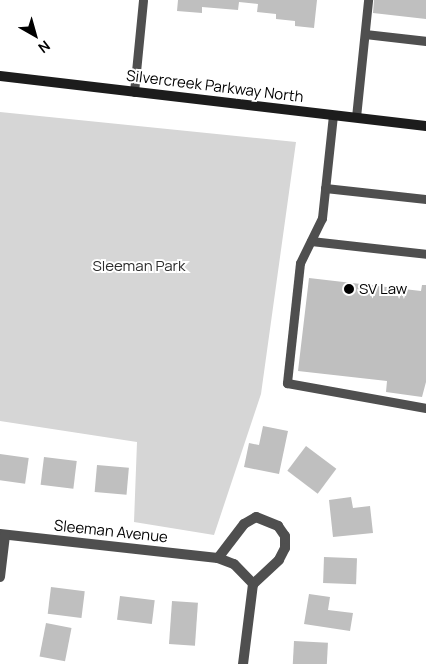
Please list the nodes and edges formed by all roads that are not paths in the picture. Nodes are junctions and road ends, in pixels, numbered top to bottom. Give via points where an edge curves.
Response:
1 (143, 0) edge
2 (368, 0) edge
3 (365, 34) junction
4 (426, 41) edge
5 (0, 76) edge
6 (134, 92) junction
7 (333, 115) junction
8 (356, 117) junction
9 (426, 126) edge
10 (325, 188) junction
11 (426, 199) edge
12 (311, 241) junction
13 (426, 254) edge
14 (426, 408) edge
15 (2, 535) edge
16 (218, 558) junction
17 (0, 577) edge
18 (253, 584) junction
19 (243, 664) edge

1 - 6 lane
2 - 3 lane
3 - 4 lane
3 - 8 lane
5 - 6 main road, Silvercreek Parkway North
6 - 7 main road, Silvercreek Parkway North
7 - 8 main road, Silvercreek Parkway North
7 - 10 lane
8 - 9 main road, Silvercreek Parkway North
10 - 11 lane
10 - 12 lane via 322,218
12 - 13 lane
12 - 14 lane via 300,263 287,383
15 - 16 street, Sleeman Avenue
15 - 17 street
16 - 18 street, Sleeman Avenue via 234,564
16 - 18 street via 244,524 256,517 278,526 285,536 285,548 279,560
18 - 19 street

